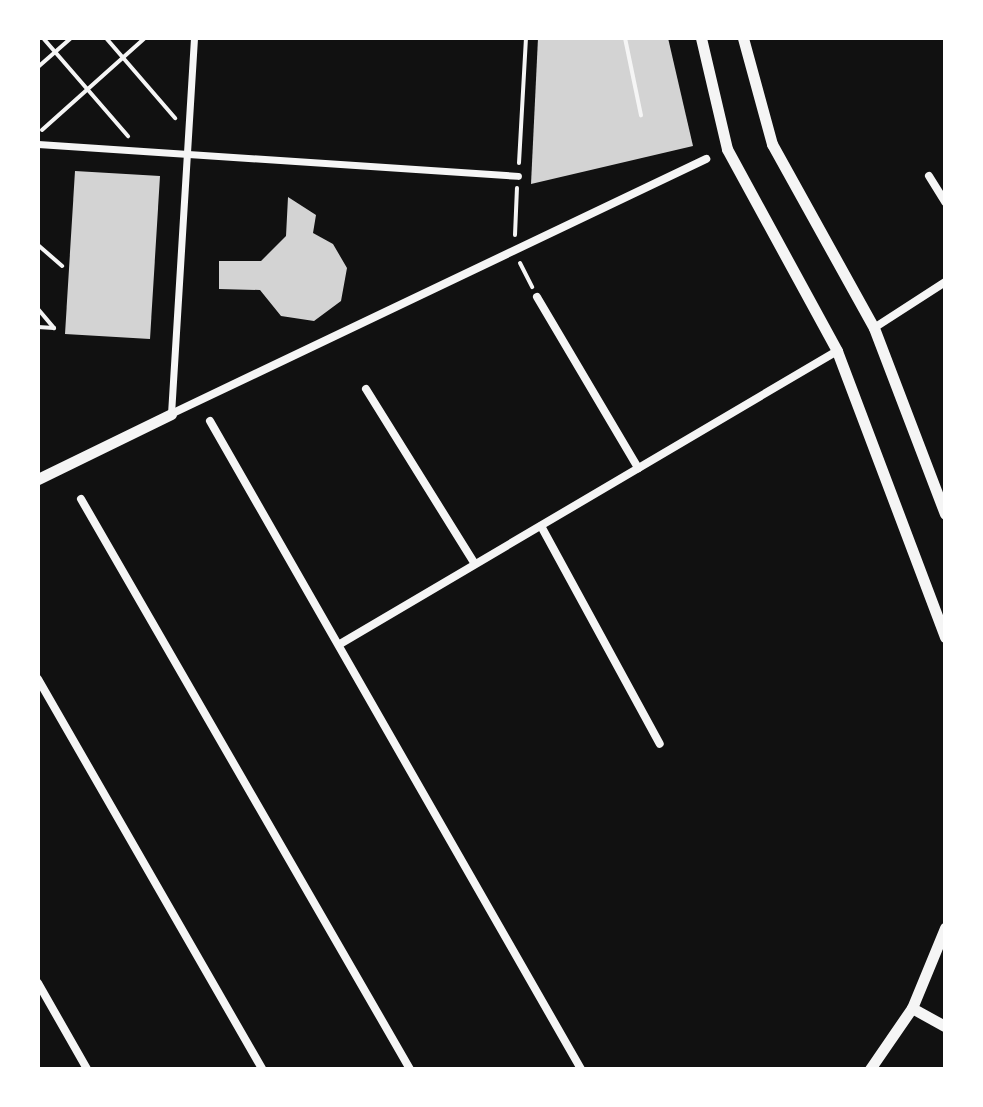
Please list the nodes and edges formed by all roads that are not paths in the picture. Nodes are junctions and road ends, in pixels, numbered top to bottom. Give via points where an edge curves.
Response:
1 (194, 38) edge
2 (701, 38) edge
3 (743, 38) edge
4 (38, 144) edge
5 (187, 153) junction
6 (706, 159) dead end
7 (518, 176) road end
8 (929, 176) dead end
9 (945, 202) edge
10 (945, 282) edge
11 (537, 297) road end
12 (874, 328) junction
13 (837, 351) junction
14 (366, 389) dead end
15 (171, 414) junction
16 (210, 421) dead end
17 (638, 468) junction
18 (38, 479) edge
19 (81, 499) dead end
20 (945, 514) edge
21 (541, 526) junction
22 (475, 564) junction
23 (945, 637) edge
24 (340, 644) junction
25 (38, 679) edge
26 (660, 744) dead end
27 (945, 928) edge
28 (38, 983) edge
29 (912, 1008) junction
30 (945, 1026) edge
31 (87, 1069) edge
32 (262, 1069) edge
33 (410, 1069) edge
34 (581, 1069) edge
35 (870, 1069) edge

1 - 5 street
2 - 13 street via 727,149
3 - 12 street via 772,144
4 - 5 street
5 - 7 street
5 - 15 street
6 - 15 street
8 - 9 street
10 - 12 street
11 - 17 street
12 - 20 street
13 - 17 street
13 - 23 street
14 - 22 street
15 - 18 street
16 - 24 street
17 - 21 street
19 - 33 street
21 - 22 street
21 - 26 street
22 - 24 street
24 - 34 street
25 - 32 street
27 - 29 street
28 - 31 street
29 - 30 street
29 - 35 street

